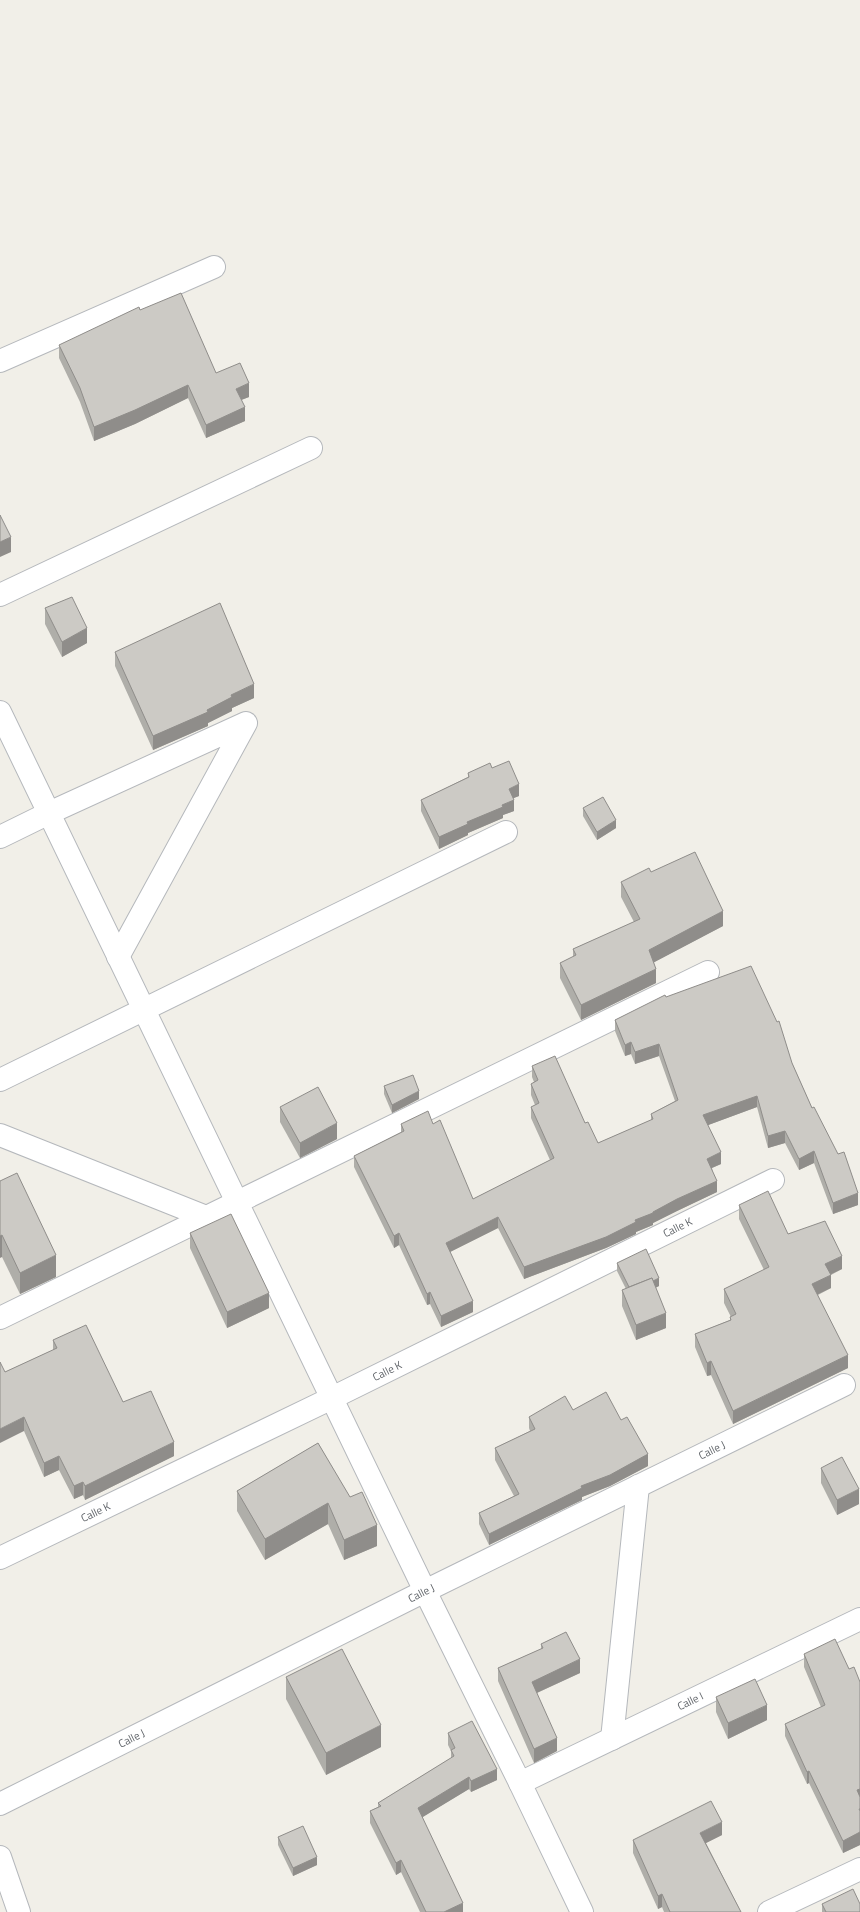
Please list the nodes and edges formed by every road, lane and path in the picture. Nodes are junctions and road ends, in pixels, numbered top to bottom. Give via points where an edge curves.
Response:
1 (214, 267) dead end
2 (0, 361) edge
3 (311, 448) dead end
4 (0, 595) edge
5 (0, 712) edge
6 (49, 813) junction
7 (506, 832) dead end
8 (0, 837) edge
9 (118, 957) junction
10 (708, 972) dead end
11 (144, 1009) junction
12 (0, 1080) edge
13 (0, 1135) edge
14 (773, 1180) dead end
15 (237, 1201) junction
16 (206, 1217) junction
17 (0, 1318) edge
18 (844, 1385) dead end
19 (332, 1398) junction
20 (638, 1486) junction
21 (0, 1558) edge
22 (424, 1591) junction
23 (860, 1619) edge
24 (612, 1738) junction
25 (520, 1783) junction
26 (0, 1804) edge
27 (0, 1857) edge
28 (860, 1869) edge
29 (19, 1912) edge
30 (582, 1912) edge
31 (769, 1912) edge

1 - 2 street
3 - 4 street
5 - 6 street
6 - 8 street
6 - 9 street
6 - 9 street via 246,723
7 - 11 street
9 - 11 street
10 - 15 street
11 - 12 street
11 - 15 street
13 - 16 street
14 - 19 street, Calle K
15 - 16 street
15 - 19 street
16 - 17 street
18 - 20 street, Calle J
19 - 21 street, Calle K
19 - 22 street
20 - 22 street, Calle J
20 - 24 street
22 - 25 street
22 - 26 street, Calle J
23 - 24 street, Calle I
24 - 25 street, Calle I
25 - 30 street
27 - 29 street
28 - 31 street

